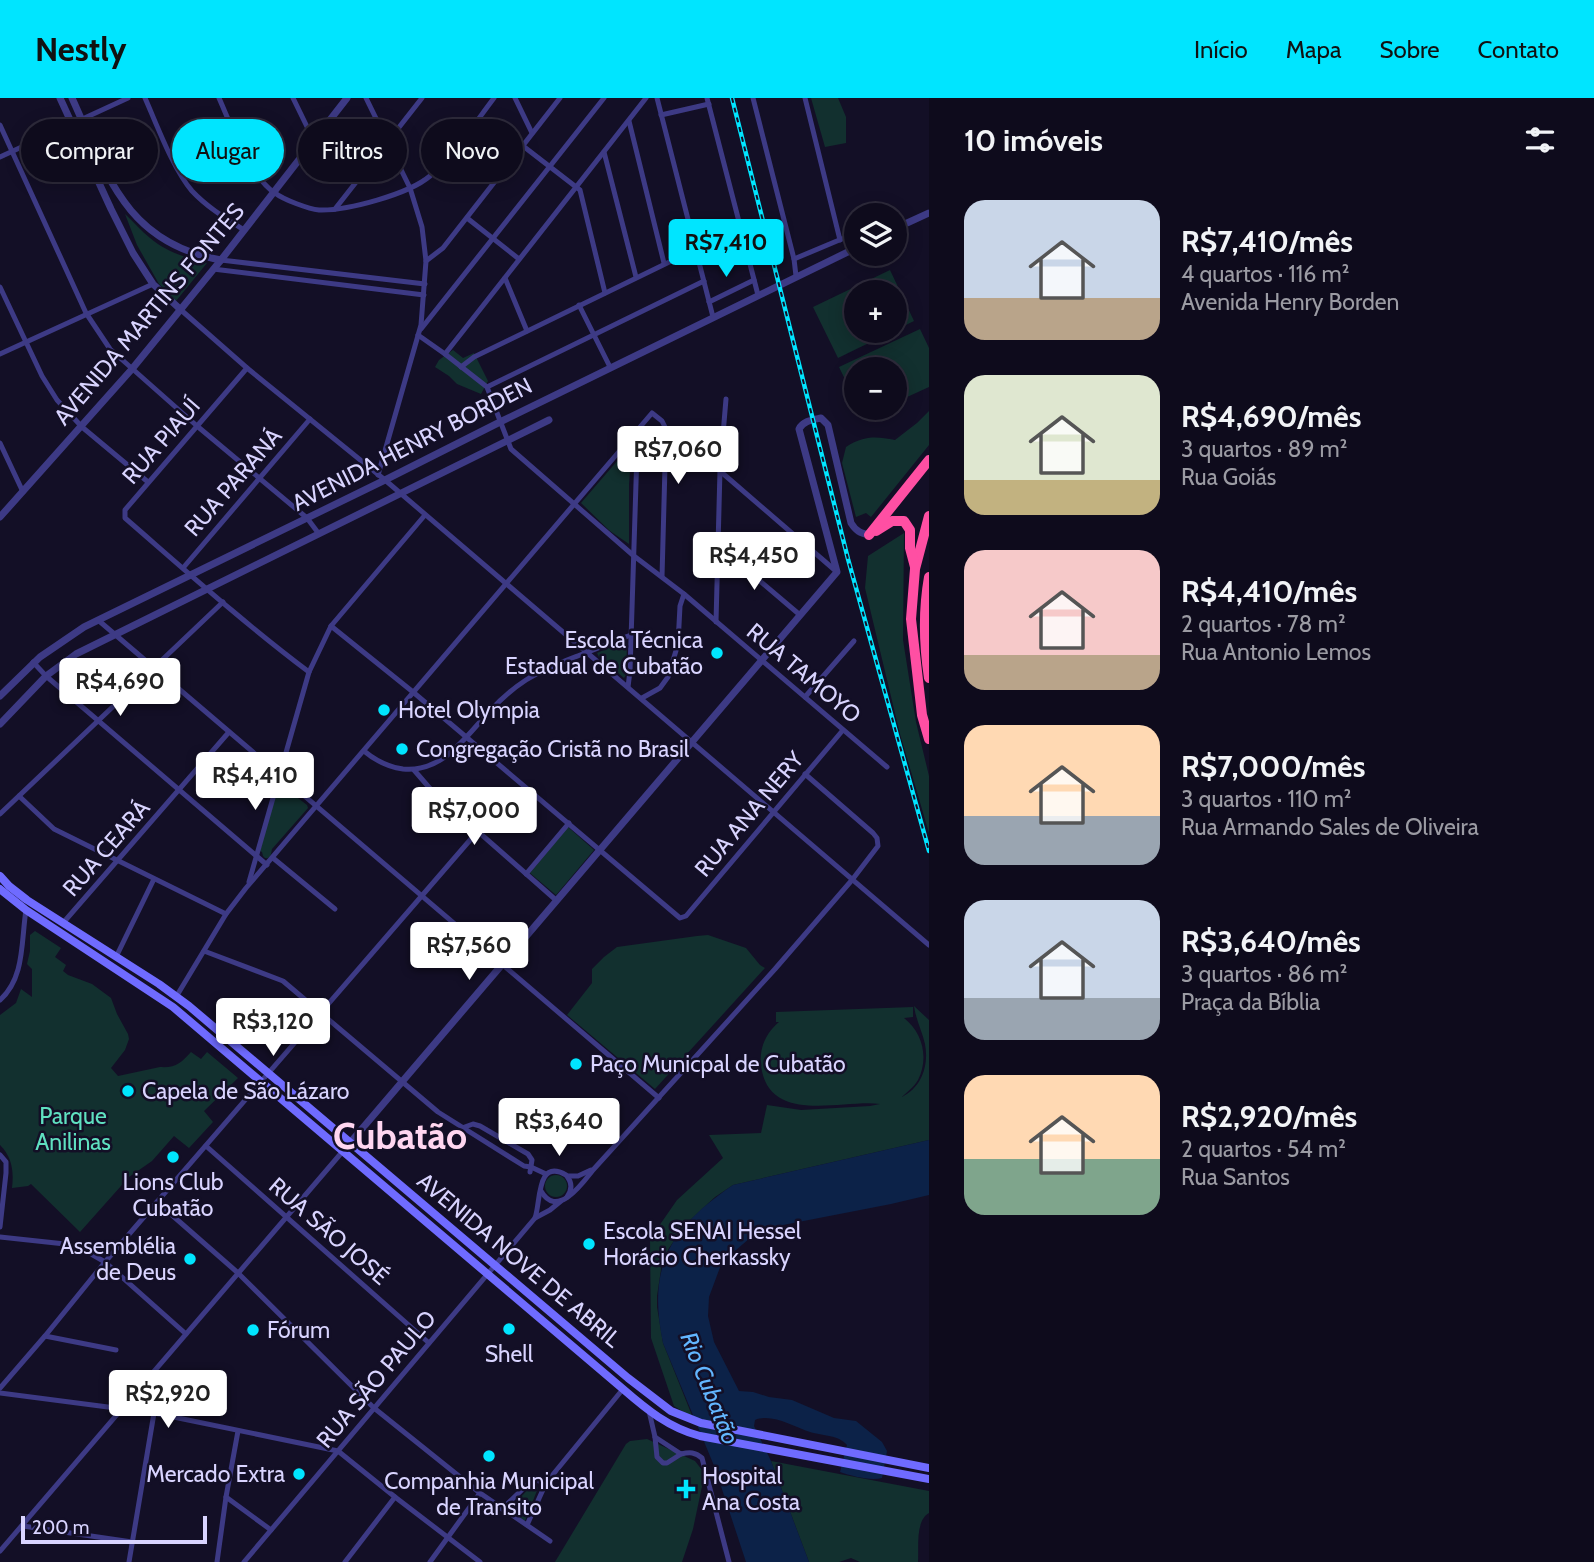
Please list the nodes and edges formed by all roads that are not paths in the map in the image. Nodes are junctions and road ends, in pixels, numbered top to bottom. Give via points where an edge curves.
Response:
1 (60, 98) edge
2 (72, 98) edge
3 (128, 98) edge
4 (145, 98) edge
5 (219, 98) edge
6 (293, 98) edge
7 (347, 98) edge
8 (366, 98) edge
9 (422, 98) edge
10 (494, 98) edge
11 (515, 98) edge
12 (560, 98) edge
13 (604, 98) edge
14 (646, 98) edge
15 (657, 98) edge
16 (753, 98) edge
17 (805, 98) edge
18 (708, 101) edge
19 (662, 115) junction
20 (70, 119) edge
21 (82, 119) edge
22 (84, 119) edge
23 (303, 119) edge
24 (331, 119) edge
25 (377, 119) edge
26 (405, 119) edge
27 (629, 121) junction
28 (0, 125) edge
29 (532, 133) junction
30 (523, 146) joint
31 (21, 147) edge
32 (12, 151) junction
33 (604, 152) junction
34 (0, 157) edge
35 (298, 161) edge
36 (549, 167) junction
37 (100, 182) edge
38 (112, 182) edge
39 (356, 182) edge
40 (407, 182) edge
41 (495, 182) edge
42 (576, 187) junction
43 (410, 188) junction
44 (273, 193) junction
45 (335, 209) junction
46 (929, 214) edge
47 (467, 218) junction
48 (907, 223) edge
49 (244, 230) junction
50 (844, 238) edge
51 (493, 239) junction
52 (840, 240) junction
53 (696, 248) junction
54 (844, 254) edge
55 (519, 259) junction
56 (794, 259) junction
57 (221, 260) junction
58 (426, 261) junction
59 (664, 263) junction
60 (213, 270) junction
61 (796, 276) junction
62 (636, 277) junction
63 (505, 278) junction
64 (754, 279) junction
65 (704, 281) junction
66 (153, 284) junction
67 (425, 284) junction
68 (0, 286) edge
69 (605, 293) junction
70 (424, 295) junction
71 (758, 295) junction
72 (709, 302) junction
73 (579, 305) junction
74 (181, 310) junction
75 (86, 313) junction
76 (713, 317) junction
77 (527, 331) junction
78 (418, 333) junction
79 (594, 335) junction
80 (26, 342) junction
81 (0, 354) edge
82 (445, 354) junction
83 (461, 367) junction
84 (247, 368) junction
85 (610, 368) junction
86 (132, 369) junction
87 (487, 387) junction
88 (726, 400) dead end
89 (310, 419) junction
90 (549, 420) dead end
91 (502, 421) junction
92 (197, 426) junction
93 (82, 427) junction
94 (630, 439) junction
95 (507, 441) junction
96 (0, 443) edge
97 (929, 460) edge
98 (720, 470) junction
99 (382, 477) junction
100 (259, 478) junction
101 (148, 482) junction
102 (23, 492) junction
103 (400, 494) junction
104 (574, 504) junction
105 (425, 515) junction
106 (929, 516) edge
107 (0, 517) edge
108 (307, 518) junction
109 (319, 534) junction
110 (869, 535) junction
111 (718, 552) junction
112 (634, 556) junction
113 (183, 568) junction
114 (915, 569) junction
115 (837, 572) junction
116 (192, 575) junction
117 (662, 577) junction
118 (929, 577) edge
119 (505, 584) junction
120 (208, 589) junction
121 (684, 594) junction
122 (223, 602) junction
123 (800, 615) junction
124 (98, 620) junction
125 (716, 622) junction
126 (331, 626) junction
127 (115, 634) junction
128 (631, 635) junction
129 (854, 641) dead end
130 (587, 653) junction
131 (762, 660) junction
132 (33, 663) junction
133 (154, 667) junction
134 (309, 672) junction
135 (46, 676) junction
136 (929, 678) edge
137 (628, 687) junction
138 (413, 692) junction
139 (0, 696) edge
140 (805, 697) junction
141 (642, 698) junction
142 (99, 721) junction
143 (0, 724) edge
144 (843, 730) junction
145 (229, 732) junction
146 (467, 737) junction
147 (929, 739) edge
148 (692, 743) junction
149 (364, 751) junction
150 (887, 767) dead end
151 (414, 770) junction
152 (805, 774) junction
153 (279, 775) junction
154 (180, 790) junction
155 (19, 796) junction
156 (316, 807) junction
157 (773, 812) junction
158 (0, 814) edge
159 (569, 823) junction
160 (477, 832) junction
161 (600, 850) junction
162 (257, 856) junction
163 (274, 858) junction
164 (118, 862) junction
165 (267, 865) junction
166 (526, 874) junction
167 (0, 876) edge
168 (154, 879) junction
169 (852, 880) junction
170 (246, 888) junction
171 (0, 889) edge
172 (421, 896) junction
173 (27, 900) junction
174 (558, 901) junction
175 (335, 909) dead end
176 (26, 910) junction
177 (226, 915) junction
178 (63, 923) junction
179 (929, 945) edge
180 (204, 951) junction
181 (116, 957) junction
182 (502, 965) junction
183 (177, 997) junction
184 (0, 1000) edge
185 (173, 1007) junction
186 (321, 1012) junction
187 (268, 1073) junction
188 (261, 1082) junction
189 (402, 1082) junction
190 (659, 1098) junction
191 (462, 1128) junction
192 (518, 1128) dead end
193 (350, 1142) junction
194 (508, 1142) junction
195 (205, 1146) junction
196 (342, 1151) junction
197 (0, 1155) edge
198 (531, 1170) junction
199 (593, 1170) junction
200 (546, 1174) junction
201 (568, 1177) junction
202 (541, 1188) junction
203 (564, 1199) junction
204 (157, 1202) junction
205 (287, 1216) junction
206 (535, 1218) junction
207 (0, 1227) edge
208 (0, 1237) edge
209 (105, 1262) junction
210 (495, 1265) junction
211 (238, 1273) junction
212 (487, 1274) junction
213 (186, 1334) junction
214 (45, 1336) junction
215 (429, 1343) junction
216 (116, 1350) dead end
217 (639, 1387) junction
218 (623, 1389) junction
219 (0, 1390) edge
220 (374, 1408) junction
221 (123, 1409) junction
222 (649, 1411) junction
223 (154, 1413) junction
224 (660, 1419) junction
225 (653, 1430) junction
226 (238, 1431) junction
227 (655, 1437) junction
228 (338, 1451) junction
229 (681, 1454) junction
230 (929, 1468) edge
231 (929, 1479) edge
232 (546, 1483) junction
233 (480, 1493) junction
234 (226, 1497) junction
235 (395, 1497) junction
236 (502, 1509) junction
237 (527, 1525) junction
238 (23, 1526) junction
239 (271, 1530) junction
240 (449, 1538) junction
241 (550, 1541) dead end
242 (132, 1542) junction
243 (0, 1551) edge
244 (129, 1562) edge
245 (217, 1562) edge
246 (244, 1562) edge
247 (345, 1562) edge
248 (430, 1562) edge
249 (480, 1562) edge
250 (729, 1562) edge

1 - 20 street
2 - 21 street
3 - 22 street
4 - 49 street via 189,188
5 - 44 street via 251,167
6 - 23 street
7 - 24 street, AVENIDA MARTINS FONTES
8 - 25 street
9 - 26 street
10 - 43 street via 444,162
11 - 29 street
12 - 29 street
13 - 36 street
14 - 27 street
15 - 19 street
16 - 56 street
17 - 52 street
18 - 19 street
18 - 64 street
19 - 53 street
27 - 33 street
27 - 59 street
28 - 32 street
29 - 30 street
30 - 36 street
31 - 32 street
32 - 34 street
32 - 75 street
33 - 42 street
33 - 62 street
35 - 44 street, AVENIDA MARTINS FONTES
36 - 42 street
36 - 51 street
37 - 66 street
38 - 57 street via 142,224 158,236 195,254
39 - 45 street
40 - 43 street
41 - 47 street
42 - 55 street
42 - 69 street
43 - 45 street
43 - 58 street
44 - 45 street via 316,210
44 - 49 street, AVENIDA MARTINS FONTES
46 - 48 street
47 - 51 street
47 - 58 street
49 - 57 street, AVENIDA MARTINS FONTES
50 - 52 street
51 - 55 street
51 - 78 street
52 - 56 street
53 - 59 street
53 - 65 street
54 - 61 street, AVENIDA HENRY BORDEN
55 - 63 street
56 - 61 street
57 - 60 street, AVENIDA MARTINS FONTES
57 - 67 street
58 - 67 street
59 - 62 street
60 - 70 street
60 - 74 street, AVENIDA MARTINS FONTES
61 - 71 street, AVENIDA HENRY BORDEN
62 - 69 street
63 - 77 street
63 - 82 street
64 - 71 street
64 - 72 street
65 - 72 street
65 - 79 street
66 - 74 street
66 - 75 street
67 - 70 street
68 - 80 street
69 - 73 street
70 - 78 street
71 - 76 street, AVENIDA HENRY BORDEN
72 - 76 street
73 - 77 street
73 - 79 street
74 - 84 street
74 - 86 street, AVENIDA MARTINS FONTES
75 - 80 street
75 - 86 street via 110,349
76 - 85 street, AVENIDA HENRY BORDEN
77 - 83 street
78 - 82 street
78 - 99 street
79 - 85 street
79 - 87 street
80 - 81 street
80 - 93 street via 48,388
82 - 83 street
83 - 87 street
84 - 89 street
84 - 92 street, RUA PIAUÍ
85 - 91 street, AVENIDA HENRY BORDEN
86 - 92 street
86 - 93 street, AVENIDA MARTINS FONTES
87 - 91 street
88 - 98 street
89 - 99 street
89 - 100 street, RUA PARANÁ
90 - 95 street, AVENIDA HENRY BORDEN
91 - 95 street
91 - 99 street, AVENIDA HENRY BORDEN
92 - 100 street
92 - 101 street, RUA PIAUÍ
93 - 101 street
93 - 102 street, AVENIDA MARTINS FONTES
94 - 104 street
94 - 112 street via 637,452
94 - 117 street via 652,413 666,429
95 - 103 street, AVENIDA HENRY BORDEN
95 - 104 street, RUA TAMOYO
96 - 102 street
97 - 110 highway
98 - 111 street
98 - 115 street
99 - 103 street
99 - 108 street, AVENIDA HENRY BORDEN
100 - 108 street
100 - 113 street, RUA PARANÁ
101 - 113 street, RUA PIAUÍ via 125,510 125,518
102 - 107 street, AVENIDA MARTINS FONTES
103 - 105 street
103 - 109 street, AVENIDA HENRY BORDEN
104 - 112 street, RUA TAMOYO
104 - 119 street
105 - 119 street
105 - 126 street
106 - 114 highway
108 - 109 street
108 - 116 street, AVENIDA HENRY BORDEN
109 - 120 street, AVENIDA HENRY BORDEN
110 - 114 highway via 892,522 904,521 910,530
110 - 115 street via 855,530 851,523 828,425 821,418 806,422 799,429
111 - 123 street via 734,559
111 - 125 street
112 - 117 street, RUA TAMOYO
112 - 128 street
113 - 116 street, RUA PIAUÍ
114 - 147 highway via 911,619
115 - 123 street
116 - 120 street, RUA PIAUÍ
116 - 124 street, AVENIDA HENRY BORDEN
117 - 121 street, RUA TAMOYO
118 - 136 highway via 925,624
119 - 130 street
119 - 138 street
120 - 122 street, RUA PIAUÍ
120 - 127 street, AVENIDA HENRY BORDEN
121 - 125 street, RUA TAMOYO
121 - 141 street via 678,644 668,677 660,688
122 - 133 street
122 - 134 street, RUA PIAUÍ
123 - 131 street
124 - 127 street
124 - 132 street, AVENIDA HENRY BORDEN
125 - 131 street, RUA TAMOYO
126 - 134 street
126 - 138 street
127 - 133 street
127 - 135 street, AVENIDA HENRY BORDEN
128 - 130 street
128 - 137 street
129 - 140 street
130 - 137 street
130 - 146 street via 546,668 512,690
131 - 140 street, RUA TAMOYO
131 - 148 street
132 - 135 street
132 - 139 street, AVENIDA HENRY BORDEN
133 - 142 street
133 - 145 street
134 - 153 street
135 - 142 street
135 - 143 street, AVENIDA HENRY BORDEN
137 - 141 street
138 - 146 street
138 - 149 street
140 - 144 street, RUA TAMOYO
141 - 148 street
142 - 154 street
142 - 155 street
144 - 150 street, RUA TAMOYO
144 - 152 street, RUA ANA NERY
145 - 153 street
145 - 154 street, RUA CEARÁ
146 - 151 street via 440,761
146 - 159 street
148 - 157 street
148 - 161 street
149 - 151 street via 386,765
149 - 156 street
151 - 160 street
152 - 157 street, RUA ANA NERY
152 - 169 street, RUA SÃO PAULO via 877,838 878,846
153 - 156 street
153 - 162 street
154 - 162 street
154 - 164 street, RUA CEARÁ
155 - 158 street
155 - 164 street via 54,829
156 - 163 street
156 - 172 street
157 - 161 street, RUA ANA NERY via 680,918
157 - 169 street
159 - 161 street
159 - 166 street
160 - 166 street
160 - 172 street
161 - 174 street
162 - 165 street
162 - 170 street
163 - 165 street
163 - 175 street
164 - 168 street
164 - 178 street, RUA CEARÁ
165 - 170 street
166 - 174 street
167 - 173 main road, AVENIDA NOVE DE ABRIL
168 - 177 street
168 - 181 street
169 - 179 street
169 - 190 street, RUA SÃO PAULO
170 - 177 street
171 - 176 main road, AVENIDA NOVE DE ABRIL
172 - 182 street
172 - 186 street
173 - 176 street
173 - 178 main road, AVENIDA NOVE DE ABRIL
174 - 182 street
176 - 184 street via 18,971
176 - 185 main road, AVENIDA NOVE DE ABRIL
177 - 180 street
178 - 181 main road, AVENIDA NOVE DE ABRIL
180 - 183 street
180 - 186 street via 283,981
181 - 183 main road, AVENIDA NOVE DE ABRIL
182 - 189 street
182 - 190 street
183 - 185 street
183 - 187 main road, AVENIDA NOVE DE ABRIL
185 - 188 main road, AVENIDA NOVE DE ABRIL
186 - 187 street
186 - 189 street
187 - 188 street
187 - 193 main road, AVENIDA NOVE DE ABRIL
188 - 195 street
188 - 196 main road, AVENIDA NOVE DE ABRIL
189 - 191 street
189 - 193 street
190 - 199 street, RUA SÃO PAULO
191 - 194 street via 480,1126
191 - 198 street
192 - 194 street
193 - 196 street
193 - 210 main road, AVENIDA NOVE DE ABRIL
194 - 198 street via 528,1154
195 - 204 street
195 - 205 street, RUA SÃO JOSÉ
196 - 205 street
196 - 212 main road, AVENIDA NOVE DE ABRIL
197 - 207 street via 6,1162
198 - 200 street
198 - 202 street
199 - 201 street
199 - 203 street, RUA SÃO PAULO
200 - 201 street via 557,1171
200 - 202 street
201 - 203 street via 571,1189
202 - 203 street via 551,1201
202 - 206 street, RUA SÃO PAULO
203 - 206 street, RUA SÃO PAULO
204 - 209 street
204 - 211 street
205 - 211 street
205 - 215 street, RUA SÃO JOSÉ
206 - 210 street, RUA SÃO PAULO
208 - 209 street via 76,1247
209 - 213 street
209 - 214 street
210 - 212 street, RUA SÃO PAULO
210 - 217 main road, AVENIDA NOVE DE ABRIL
211 - 213 street
211 - 220 street
212 - 215 street, RUA SÃO PAULO
212 - 218 main road, AVENIDA NOVE DE ABRIL
213 - 221 street
214 - 216 street
214 - 219 street
215 - 220 street, RUA SÃO PAULO
217 - 218 main road
217 - 230 main road, AVENIDA NOVE DE ABRIL via 684,1418 701,1423
218 - 222 main road, AVENIDA NOVE DE ABRIL
218 - 232 street
219 - 221 street
220 - 228 street, RUA SÃO PAULO
220 - 233 street
221 - 223 street
221 - 238 street
222 - 224 main road, AVENIDA NOVE DE ABRIL
222 - 225 street
223 - 226 street
223 - 242 street
224 - 225 street
224 - 231 main road, AVENIDA NOVE DE ABRIL via 687,1432
225 - 227 street
226 - 228 street
226 - 234 street
227 - 229 street
227 - 229 street via 656,1454 663,1463
228 - 235 street
228 - 239 street, RUA SÃO PAULO
229 - 250 street via 692,1452 702,1458
232 - 236 street via 531,1481
232 - 237 street
233 - 236 street
233 - 240 street
234 - 239 street
234 - 245 street
235 - 240 street
235 - 247 street
236 - 237 street
237 - 241 street
238 - 242 street
238 - 243 street
239 - 246 street, RUA SÃO PAULO
240 - 248 street
240 - 249 street
242 - 244 street

